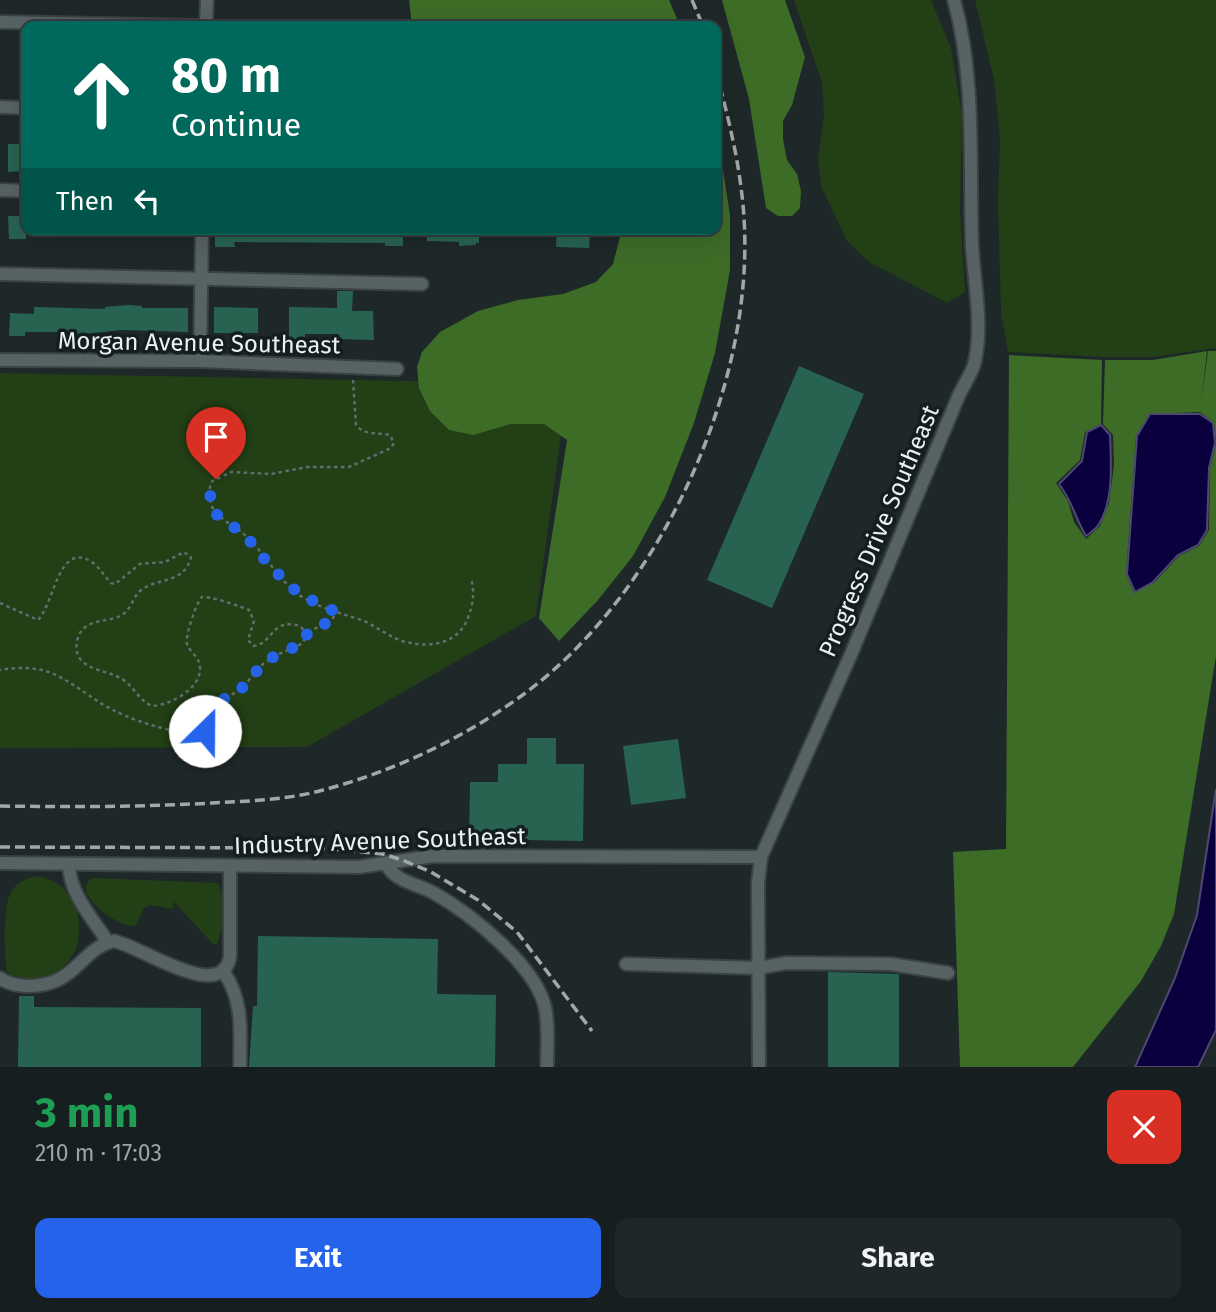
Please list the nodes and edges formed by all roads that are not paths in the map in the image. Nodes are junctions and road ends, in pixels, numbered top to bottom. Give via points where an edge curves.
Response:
1 (207, 0) edge
2 (954, 0) edge
3 (206, 21) edge
4 (0, 22) edge
5 (21, 22) edge
6 (0, 107) edge
7 (21, 108) edge
8 (0, 190) edge
9 (21, 191) edge
10 (202, 235) edge
11 (0, 274) edge
12 (202, 279) junction
13 (422, 285) dead end
14 (0, 360) edge
15 (200, 361) junction
16 (397, 369) dead end
17 (761, 857) junction
18 (0, 863) edge
19 (385, 863) junction
20 (69, 864) junction
21 (230, 867) junction
22 (108, 942) junction
23 (626, 964) dead end
24 (758, 968) junction
25 (224, 972) junction
26 (948, 973) dead end
27 (0, 978) edge
28 (240, 1067) edge
29 (547, 1067) edge
30 (759, 1067) edge

1 - 3 street
2 - 17 street, Progress Drive Southeast via 971,115 975,364
4 - 5 street
6 - 7 street
8 - 9 street
10 - 12 street
11 - 12 street
12 - 13 street
12 - 15 street
14 - 15 street, Morgan Avenue Southeast
15 - 16 street, Morgan Avenue Southeast
17 - 19 street, Industry Avenue Southeast via 433,856
17 - 24 street, Progress Drive Southeast
18 - 20 street, Industry Avenue Southeast
19 - 21 street, Industry Avenue Southeast
19 - 29 street via 398,879 426,888 459,909 518,961 540,991 545,1009
20 - 21 street, Industry Avenue Southeast
20 - 22 street via 74,889
21 - 25 street via 230,957
22 - 25 street via 122,942 198,976
22 - 27 street via 50,984 16,985
23 - 24 street
24 - 26 street via 786,963 891,964
24 - 30 street, Progress Drive Southeast
25 - 28 street via 240,1012

